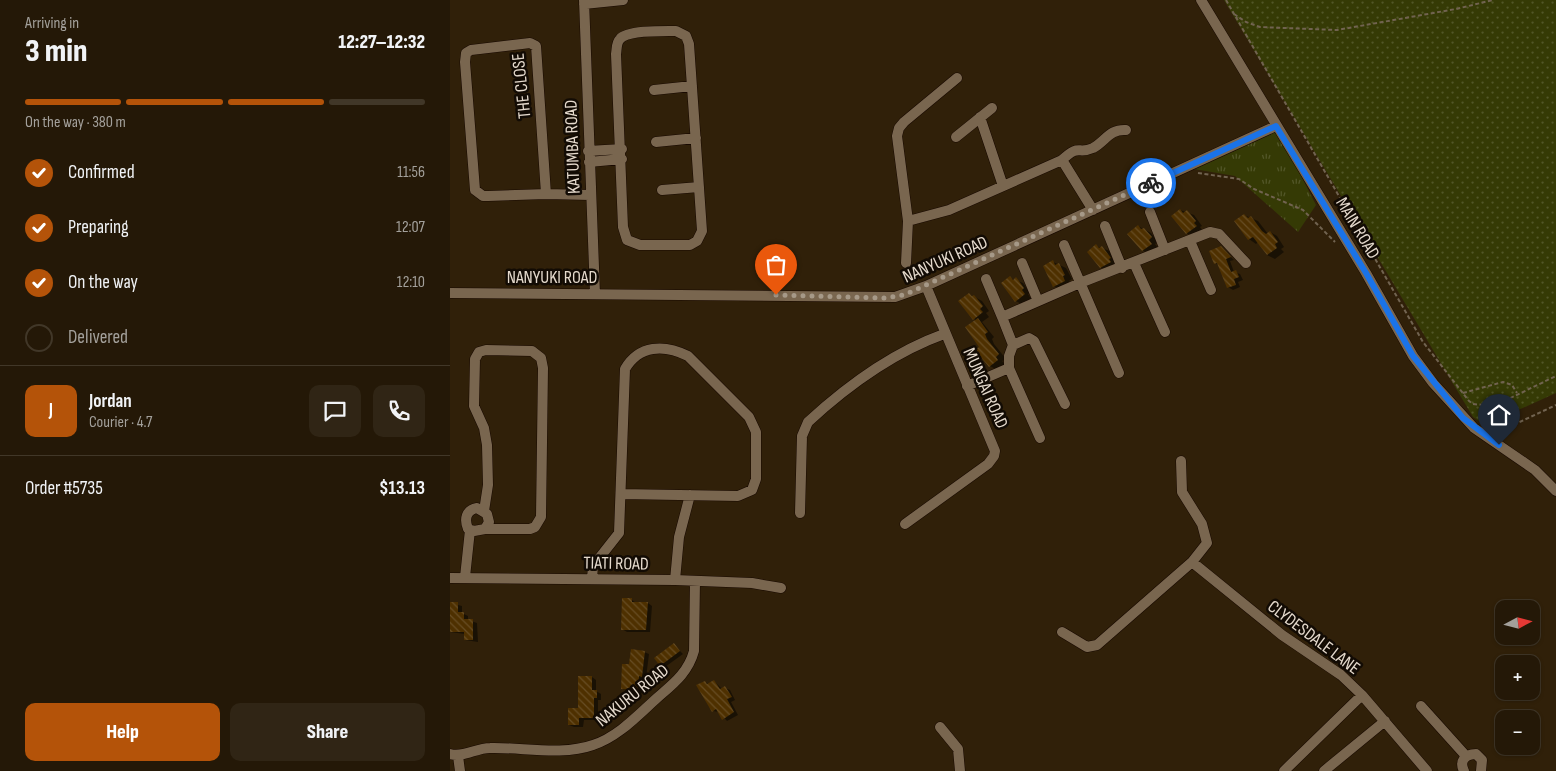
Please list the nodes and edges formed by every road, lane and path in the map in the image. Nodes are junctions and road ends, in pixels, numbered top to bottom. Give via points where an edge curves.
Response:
1 (623, 0) edge
2 (1201, 0) edge
3 (1226, 0) edge
4 (1492, 0) edge
5 (584, 2) edge
6 (1232, 12) junction
7 (957, 78) dead end
8 (692, 86) junction
9 (654, 90) dead end
10 (992, 108) dead end
11 (980, 117) junction
12 (1276, 126) junction
13 (1126, 130) dead end
14 (956, 137) dead end
15 (696, 138) junction
16 (656, 142) dead end
17 (622, 154) junction
18 (589, 156) junction
19 (1062, 160) junction
20 (1181, 170) junction
21 (700, 186) junction
22 (1003, 186) junction
23 (662, 190) dead end
24 (546, 194) junction
25 (590, 195) junction
26 (1093, 210) junction
27 (1150, 212) dead end
28 (908, 221) junction
29 (1105, 226) dead end
30 (1190, 241) junction
31 (1064, 244) dead end
32 (1340, 246) dead end
33 (1165, 250) junction
34 (906, 263) dead end
35 (1022, 263) dead end
36 (1134, 263) junction
37 (1246, 263) dead end
38 (1122, 268) junction
39 (986, 279) dead end
40 (1080, 283) junction
41 (926, 286) junction
42 (1211, 290) dead end
43 (450, 292) edge
44 (595, 294) junction
45 (1038, 301) junction
46 (1002, 317) junction
47 (1165, 332) dead end
48 (944, 334) junction
49 (1013, 346) junction
50 (1008, 368) junction
51 (1118, 373) dead end
52 (1556, 376) edge
53 (967, 386) junction
54 (1463, 393) junction
55 (1517, 393) junction
56 (1065, 404) dead end
57 (1556, 405) edge
58 (1487, 437) junction
59 (1040, 438) dead end
60 (1181, 461) dead end
61 (1556, 491) edge
62 (621, 494) junction
63 (690, 495) junction
64 (484, 511) junction
65 (800, 513) dead end
66 (905, 524) dead end
67 (485, 529) junction
68 (470, 530) junction
69 (1192, 562) junction
70 (465, 577) junction
71 (450, 578) edge
72 (592, 579) junction
73 (675, 580) junction
74 (695, 581) junction
75 (781, 588) dead end
76 (1062, 632) dead end
77 (1362, 695) junction
78 (1421, 706) dead end
79 (1385, 721) junction
80 (940, 727) dead end
81 (454, 755) edge
82 (1466, 756) junction
83 (460, 771) edge
84 (960, 771) edge
85 (1284, 771) edge
86 (1324, 771) edge
87 (1427, 771) edge
88 (1464, 771) edge
89 (1481, 771) edge

1 - 5 street
2 - 12 street, MAIN ROAD
3 - 6 path
4 - 6 path via 1337,30 1260,27
5 - 18 street, KATUMBA ROAD
6 - 54 path via 1422,342
7 - 28 street via 899,128 897,136
8 - 9 street
8 - 15 street
8 - 17 street via 688,40 680,31 621,37 616,54
10 - 11 street
11 - 14 street
11 - 22 street
12 - 20 street, NANYUKI ROAD
12 - 58 street, MAIN ROAD via 1413,356 1463,418
13 - 19 street via 1110,133 1091,148 1074,149
15 - 16 street
15 - 21 street
17 - 18 street
17 - 21 street via 623,227 631,243 679,245 697,241 702,232
18 - 25 street, KATUMBA ROAD
19 - 22 street
19 - 26 street
20 - 26 street, NANYUKI ROAD
20 - 32 path via 1239,179 1303,210
21 - 23 street
22 - 28 street via 944,212
24 - 24 street, THE CLOSE via 536,46 530,43 471,50 466,53 464,62 475,190 488,196
24 - 25 street, THE CLOSE
25 - 44 street, KATUMBA ROAD
26 - 41 street, NANYUKI ROAD
27 - 33 street
28 - 34 street
29 - 38 street
30 - 33 street
30 - 37 street via 1217,232
30 - 42 street
31 - 40 street
33 - 36 street
35 - 45 street
36 - 38 street
36 - 47 street
38 - 40 street
39 - 46 street
40 - 45 street
40 - 51 street
41 - 44 street, NANYUKI ROAD via 885,298
41 - 48 street, MUNGAI ROAD
43 - 44 street, NANYUKI ROAD
45 - 46 street
46 - 49 street
48 - 53 street, MUNGAI ROAD
48 - 65 street via 896,354 808,422 802,436
49 - 50 street
49 - 56 street via 1029,338 1034,341
50 - 53 street
50 - 59 street
52 - 55 path
53 - 66 street, MUNGAI ROAD via 991,437 994,456 988,464
54 - 55 path via 1502,382 1508,383
54 - 55 path via 1474,404 1489,407
57 - 58 path
58 - 61 street, MAIN ROAD via 1535,470
60 - 69 street via 1182,492 1207,536 1207,543
62 - 63 street
62 - 63 street via 622,382 625,369 638,353 669,350 688,356 749,417 756,432 756,479 752,490 738,496
62 - 72 street via 618,535 593,566
63 - 73 street via 679,537
64 - 67 street via 488,518
64 - 67 street via 488,485 487,445 484,428 474,406 475,359 479,352 486,350 532,351 541,358 542,368 541,516 535,527 530,529
64 - 68 street via 474,509 468,513 466,523
67 - 68 street via 478,532
68 - 70 street
69 - 76 street via 1097,645 1087,647
69 - 77 street, CLYDESDALE LANE via 1282,635 1341,675
70 - 71 street, TIATI ROAD
70 - 72 street, TIATI ROAD
72 - 73 street, TIATI ROAD
73 - 74 street, TIATI ROAD
74 - 75 street, TIATI ROAD via 752,583
74 - 81 street, NAKURU ROAD via 691,661 676,682 620,731 592,746 487,748
77 - 79 street, CLYDESDALE LANE
77 - 85 street
78 - 82 street
79 - 86 street
79 - 87 street, CLYDESDALE LANE
80 - 84 street via 958,749
81 - 83 street
82 - 88 street via 1462,764
82 - 89 street via 1480,756

